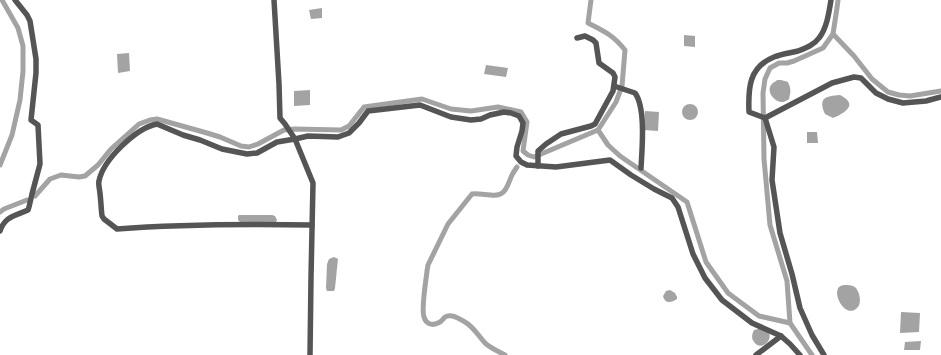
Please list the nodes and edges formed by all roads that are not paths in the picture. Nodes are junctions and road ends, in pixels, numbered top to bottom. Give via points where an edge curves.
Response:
1 (15, 0) edge
2 (274, 0) edge
3 (831, 0) edge
4 (577, 38) dead end
5 (614, 86) junction
6 (941, 97) edge
7 (765, 118) junction
8 (294, 138) junction
9 (538, 166) junction
10 (641, 168) dead end
11 (312, 225) junction
12 (0, 231) edge
13 (781, 336) junction
14 (310, 355) edge
15 (756, 355) edge
16 (800, 355) edge
17 (824, 355) edge

1 - 12 street via 30,21 36,59 31,120 38,125 40,164 30,207 7,219
2 - 8 street via 280,118
3 - 7 street via 826,25 813,44 774,57 754,73 749,94 749,112
4 - 5 street via 585,36 596,43 599,63 616,77
5 - 9 street via 595,124 561,134 546,144 538,151
5 - 10 street via 635,93 639,99 642,133
6 - 7 street via 903,103 888,100 876,93 861,78 854,77 832,83
7 - 17 street via 774,146 772,180 780,233 800,308
8 - 9 street via 338,137 349,133 368,111 420,105 451,117 470,120 504,112 519,116 523,123 516,156 527,165
8 - 11 street via 313,183
8 - 11 street via 277,142 257,153 247,154 222,149 157,124 151,125 121,147 101,174 99,183 102,216 117,229 240,224
9 - 13 street via 556,167 610,160 672,198 678,207 693,254 705,278 722,300 752,323
11 - 14 street
13 - 15 street
13 - 16 street

